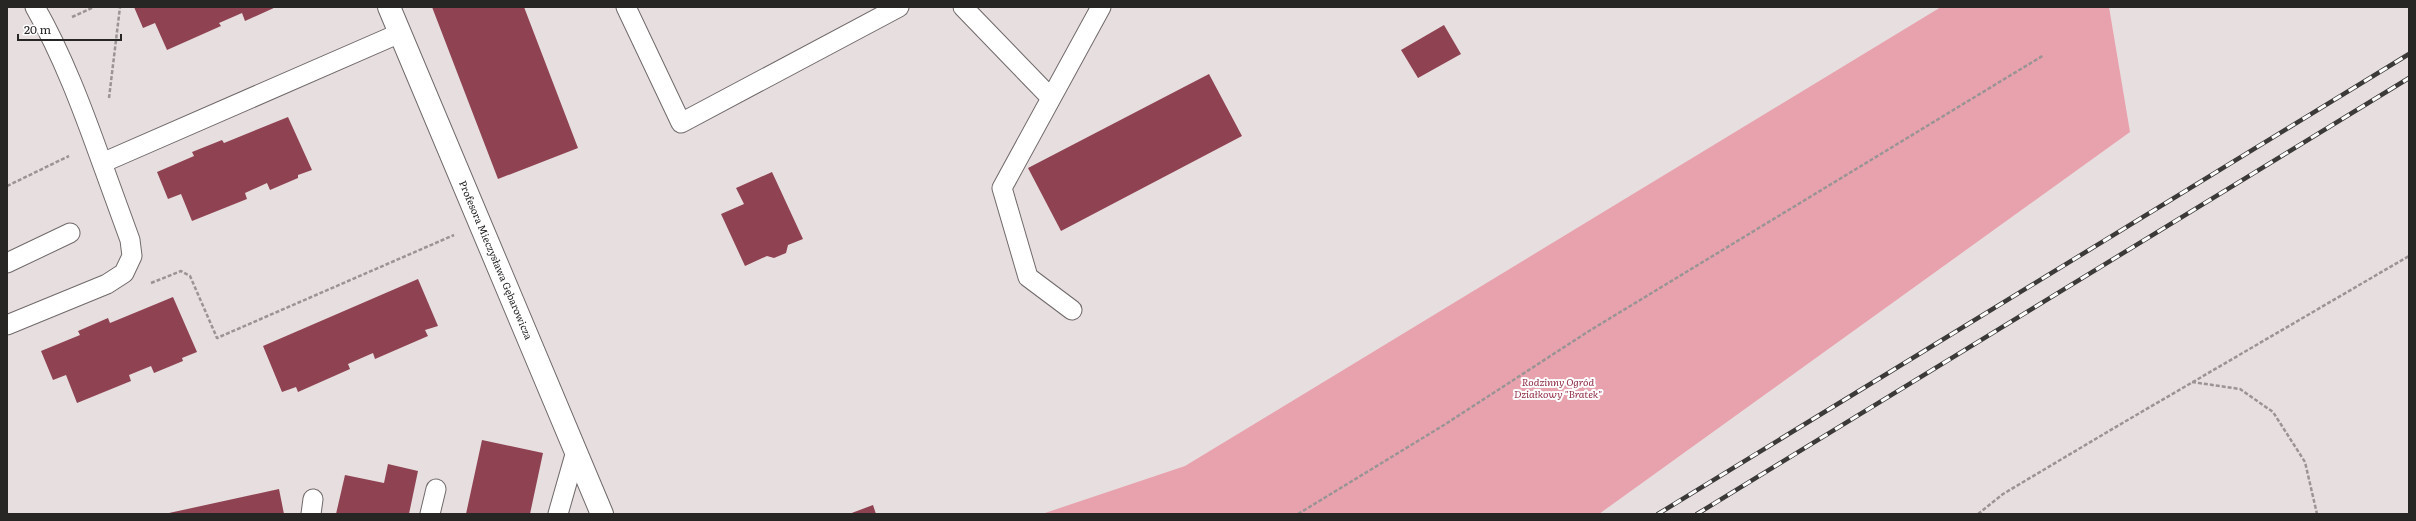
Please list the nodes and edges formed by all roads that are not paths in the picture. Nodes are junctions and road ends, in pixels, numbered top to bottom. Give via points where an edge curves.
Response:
1 (35, 7) edge
2 (389, 7) edge
3 (626, 7) edge
4 (899, 7) edge
5 (963, 7) edge
6 (1101, 7) edge
7 (400, 33) junction
8 (1052, 98) junction
9 (102, 163) junction
10 (70, 233) dead end
11 (7, 263) edge
12 (1072, 310) dead end
13 (7, 325) edge
14 (576, 451) junction
15 (436, 489) dead end
16 (430, 514) edge
17 (558, 514) edge
18 (602, 514) edge

1 - 9 lane via 47,28 84,114
2 - 7 street, Profesora Mieczysława Gębarowicza
3 - 4 lane via 680,123
5 - 8 lane
6 - 8 lane
7 - 9 lane
7 - 14 street, Profesora Mieczysława Gębarowicza
8 - 12 lane via 1002,188 1028,276
9 - 13 lane via 130,240 132,256 124,273 108,284
10 - 11 lane
14 - 17 lane
14 - 18 street, Profesora Mieczysława Gębarowicza
15 - 16 lane

